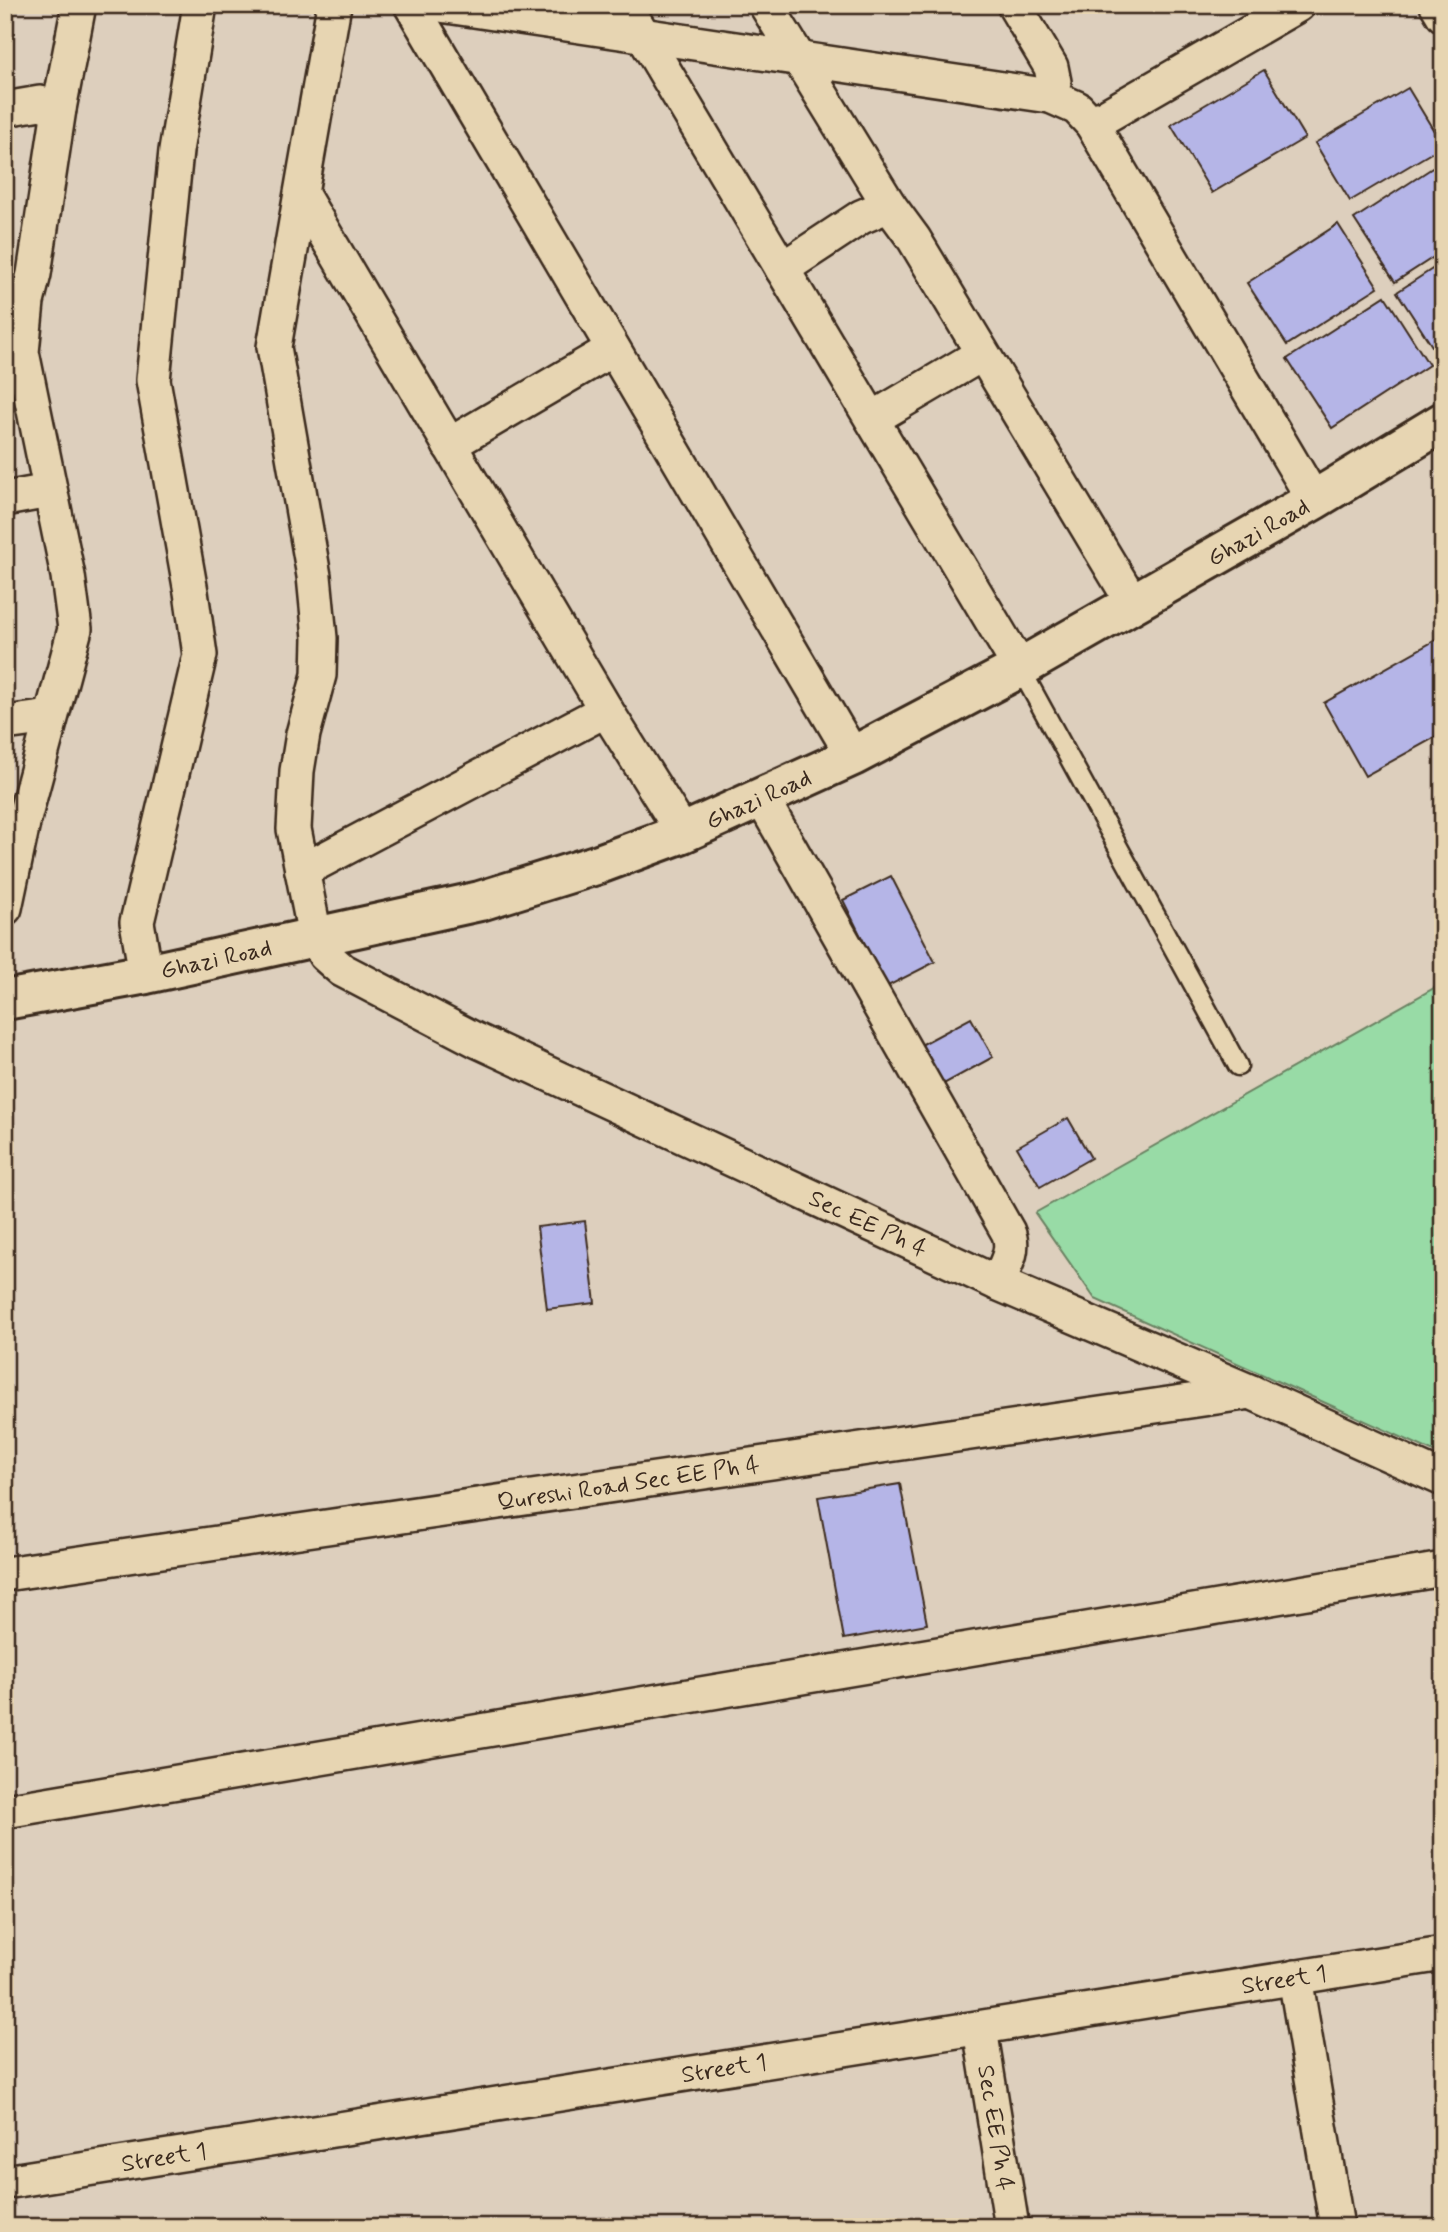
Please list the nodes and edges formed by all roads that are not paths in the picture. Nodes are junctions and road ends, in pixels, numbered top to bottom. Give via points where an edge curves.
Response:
1 (79, 5) edge
2 (200, 5) edge
3 (334, 5) edge
4 (411, 5) edge
5 (440, 5) edge
6 (625, 5) edge
7 (766, 5) edge
8 (1014, 5) edge
9 (1298, 5) edge
10 (1437, 5) edge
11 (1443, 15) edge
12 (641, 36) junction
13 (799, 60) junction
14 (1050, 96) junction
15 (5, 109) edge
16 (59, 109) junction
17 (1092, 124) junction
18 (302, 195) junction
19 (889, 205) junction
20 (782, 269) junction
21 (16, 304) edge
22 (613, 349) junction
23 (982, 354) junction
24 (872, 419) junction
25 (1443, 422) edge
26 (449, 444) junction
27 (49, 491) junction
28 (5, 499) edge
29 (1314, 500) junction
30 (1134, 605) junction
31 (1020, 668) junction
32 (606, 710) junction
33 (50, 717) junction
34 (5, 723) edge
35 (853, 756) junction
36 (761, 797) junction
37 (683, 833) junction
38 (302, 871) junction
39 (5, 908) edge
40 (315, 936) junction
41 (146, 974) junction
42 (5, 1000) edge
43 (1238, 1066) dead end
44 (997, 1283) junction
45 (1251, 1392) junction
46 (1443, 1479) edge
47 (1443, 1569) edge
48 (5, 1574) edge
49 (5, 1811) edge
50 (1443, 1954) edge
51 (1295, 1976) junction
52 (979, 2029) junction
53 (5, 2182) edge
54 (1012, 2227) edge
55 (1337, 2227) edge

1 - 16 street
2 - 41 street via 176,151 153,380 200,655 137,922
3 - 18 street
4 - 22 street
5 - 12 street
6 - 12 street
7 - 13 street
8 - 14 street via 1051,67 1054,82
9 - 17 street
10 - 11 street
12 - 13 street
12 - 20 street
13 - 14 street
13 - 19 street
14 - 17 street via 1077,108
15 - 16 street via 40,103
16 - 21 street via 34,274
17 - 29 street
18 - 26 street
18 - 38 street via 274,347 314,576 320,638 319,675 303,734 294,801
19 - 20 street via 861,217
19 - 23 street
20 - 24 street
21 - 27 street
22 - 26 street
22 - 35 street
23 - 24 street
23 - 30 street
24 - 31 street
25 - 29 main road, Ghazi Road
26 - 32 street
27 - 28 street
27 - 33 street via 75,629
29 - 30 main road, Ghazi Road
30 - 31 main road, Ghazi Road
31 - 35 main road, Ghazi Road
31 - 43 lane
32 - 37 street
32 - 38 street
33 - 34 street
33 - 39 street
35 - 36 main road, Ghazi Road
36 - 37 main road, Ghazi Road
36 - 44 street via 1008,1232 1011,1252
37 - 40 main road, Ghazi Road via 480,901
38 - 40 street
40 - 41 main road, Ghazi Road
40 - 44 street, Sec EE Ph 4 via 325,955 342,970 476,1040
41 - 42 main road, Ghazi Road
44 - 45 street, Sec EE Ph 4
45 - 46 street, Sec EE Ph 4
45 - 48 street, Qureshi Road Sec EE Ph 4
47 - 49 street
50 - 51 street, Street 1
51 - 52 street, Street 1
51 - 55 street
52 - 53 street, Street 1
52 - 54 street, Sec EE Ph 4

